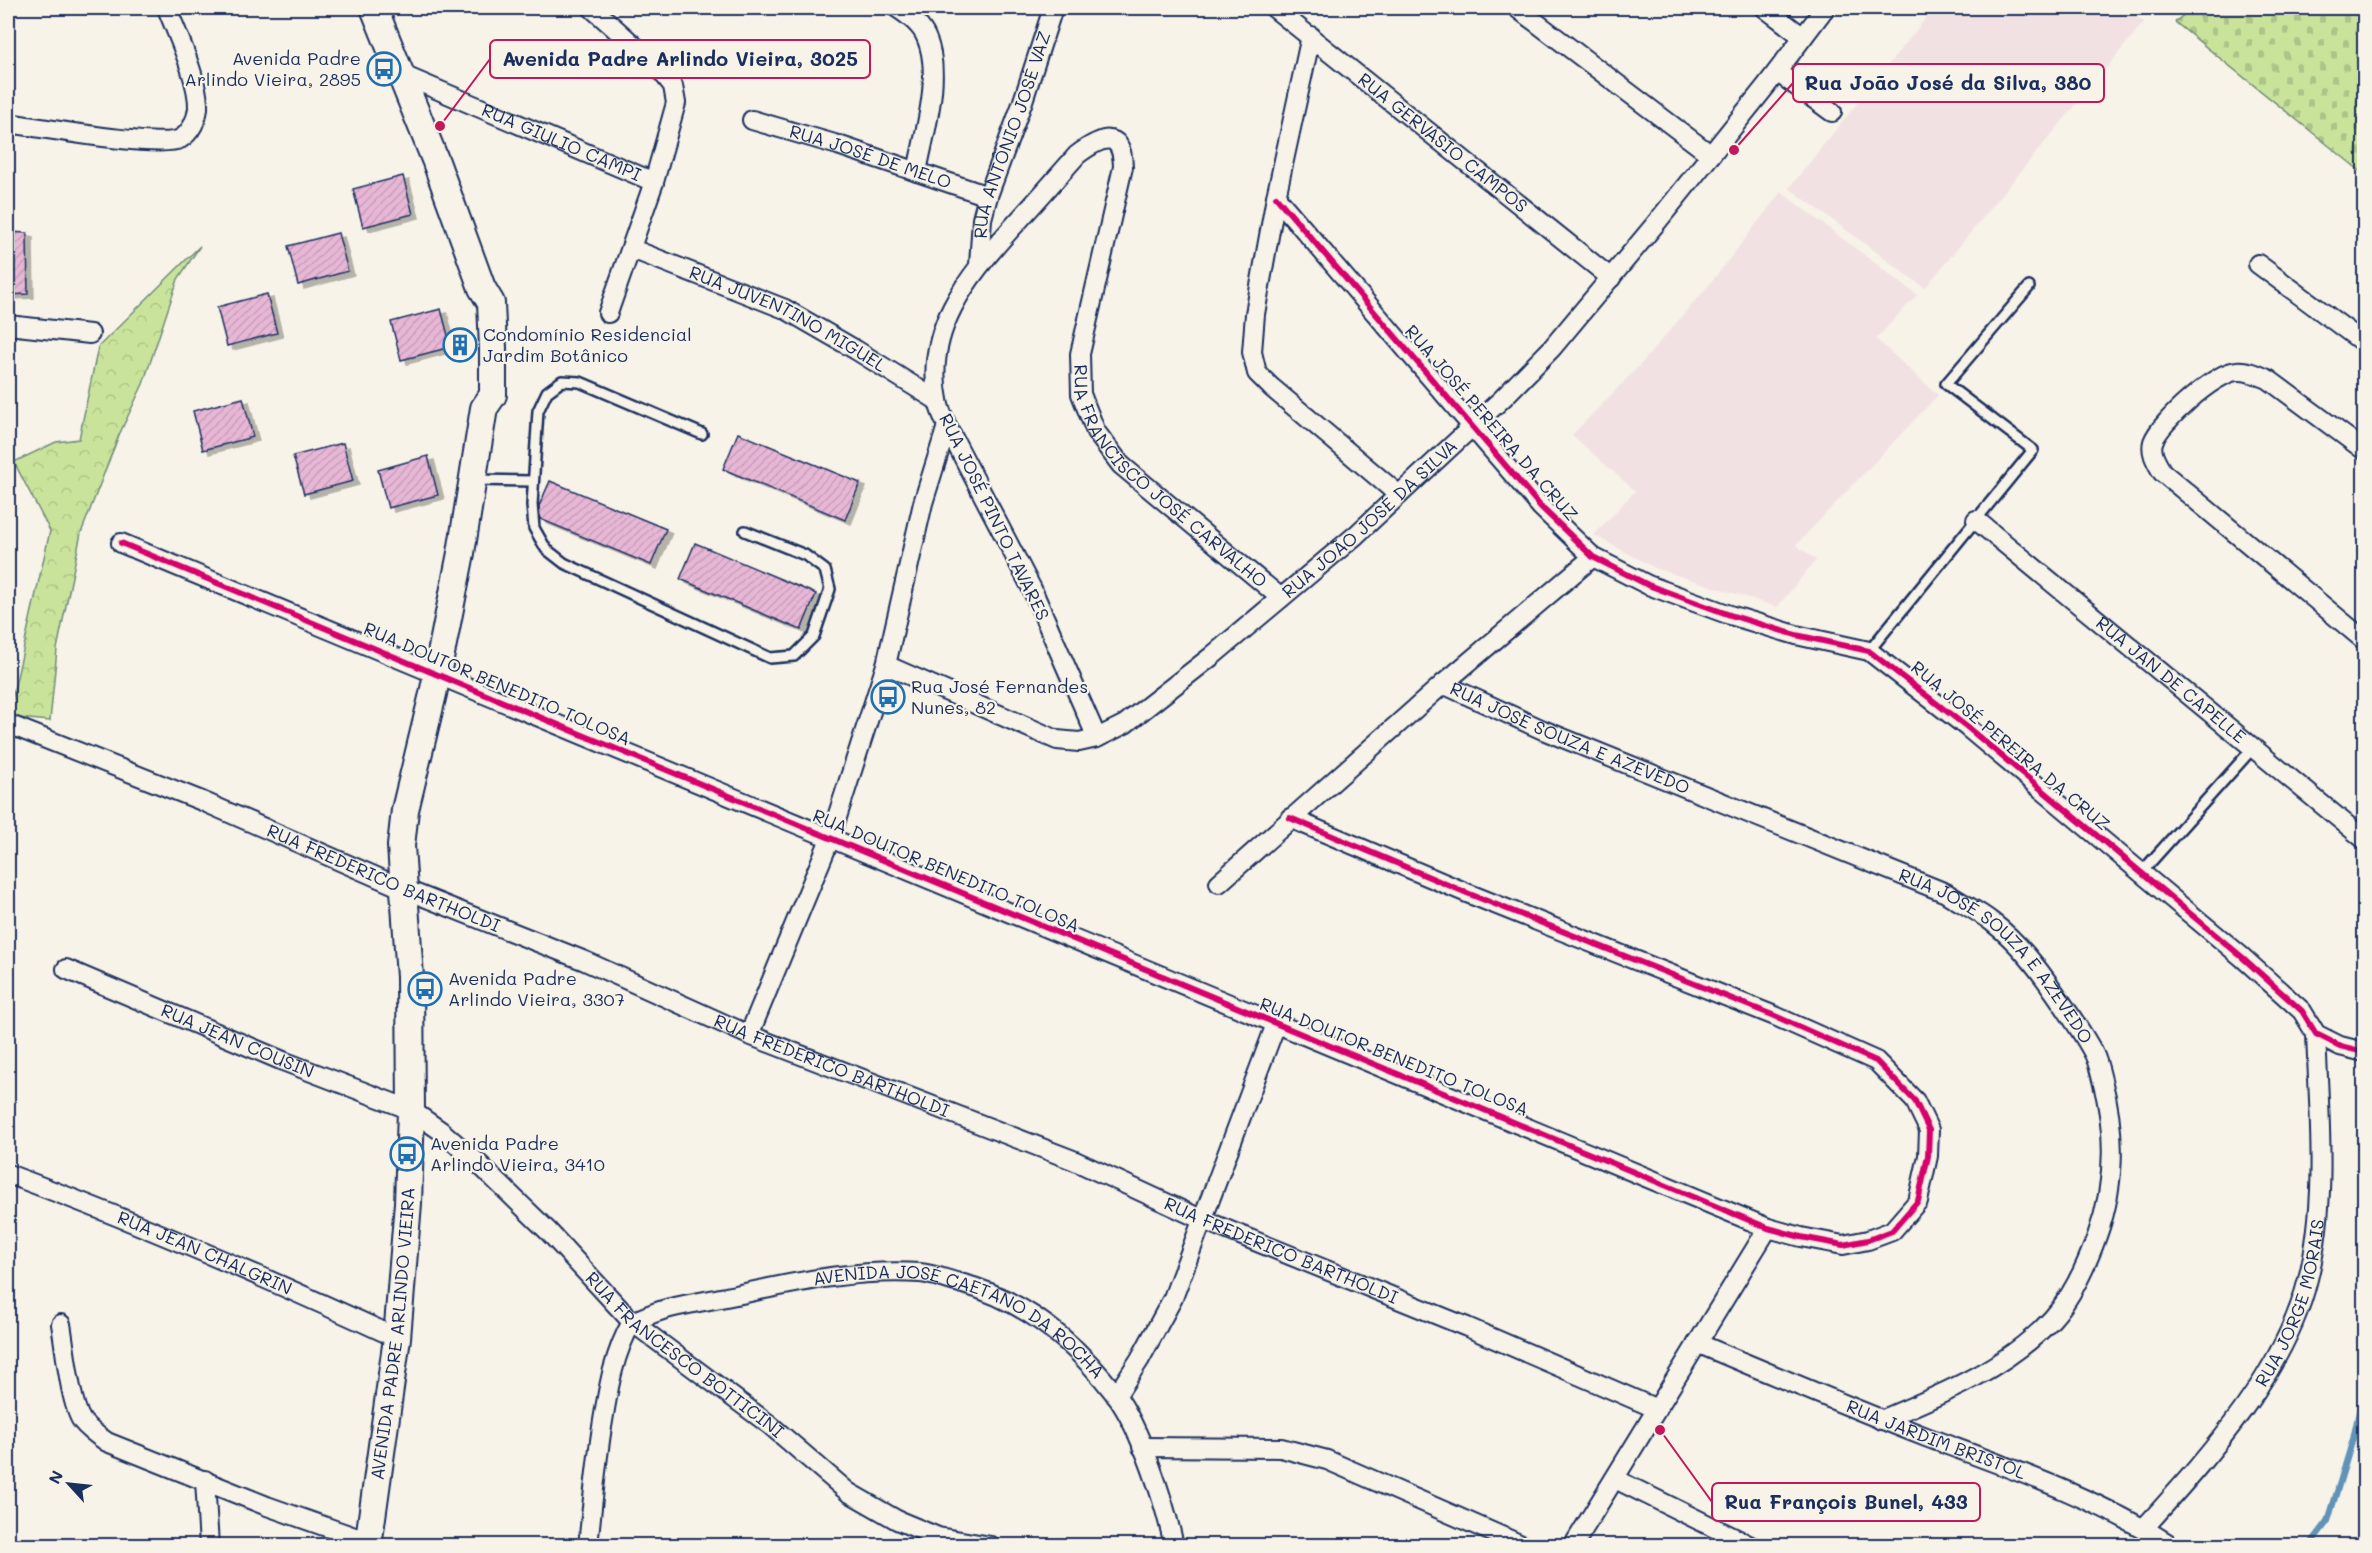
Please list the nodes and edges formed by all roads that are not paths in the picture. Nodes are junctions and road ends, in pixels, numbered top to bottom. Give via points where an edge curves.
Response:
1 (166, 8) edge
2 (374, 8) edge
3 (592, 8) edge
4 (897, 8) edge
5 (1053, 8) edge
6 (1274, 8) edge
7 (1517, 8) edge
8 (1765, 8) edge
9 (1825, 8) edge
10 (1311, 36) junction
11 (1803, 37) junction
12 (1777, 72) junction
13 (403, 75) junction
14 (1832, 112) dead end
15 (752, 120) dead end
16 (8, 123) edge
17 (1711, 155) junction
18 (1123, 167) joint
19 (917, 172) junction
20 (654, 183) junction
21 (988, 196) junction
22 (1276, 197) junction
23 (632, 249) junction
24 (2258, 264) dead end
25 (979, 265) junction
26 (1611, 278) junction
27 (2029, 287) dead end
28 (608, 313) dead end
29 (8, 325) edge
30 (90, 334) dead end
31 (2364, 344) edge
32 (938, 401) junction
33 (947, 426) junction
34 (1472, 427) junction
35 (702, 434) dead end
36 (2364, 450) edge
37 (473, 480) junction
38 (533, 482) junction
39 (1399, 495) junction
40 (1976, 520) junction
41 (745, 531) dead end
42 (121, 543) dead end
43 (1593, 557) junction
44 (1281, 598) junction
45 (2364, 640) edge
46 (1869, 651) junction
47 (886, 665) junction
48 (436, 675) junction
49 (1443, 684) junction
50 (8, 724) edge
51 (1097, 738) junction
52 (2253, 748) junction
53 (1290, 818) junction
54 (830, 839) junction
55 (2364, 839) edge
56 (2140, 873) junction
57 (1219, 883) dead end
58 (404, 888) junction
59 (66, 969) dead end
60 (1276, 1024) junction
61 (2316, 1034) junction
62 (749, 1035) junction
63 (2364, 1052) edge
64 (411, 1110) junction
65 (8, 1174) edge
66 (1203, 1220) junction
67 (1768, 1228) junction
68 (632, 1322) junction
69 (62, 1324) dead end
70 (397, 1338) junction
71 (1697, 1343) junction
72 (1116, 1396) junction
73 (1657, 1408) junction
74 (1881, 1420) junction
75 (1142, 1447) junction
76 (1615, 1479) junction
77 (205, 1480) junction
78 (2144, 1528) junction
79 (937, 1541) edge
80 (368, 1544) edge
81 (208, 1545) edge
82 (588, 1545) edge
83 (991, 1545) edge
84 (1174, 1545) edge
85 (1524, 1545) edge
86 (1573, 1545) edge
87 (1751, 1545) edge
88 (2172, 1545) edge

1 - 16 street via 190,69 198,106 193,127 181,139 139,141
2 - 13 main road, AVENIDA PADRE ARLINDO VIEIRA
3 - 20 street via 658,67 673,86 675,112
4 - 19 street via 919,25 931,55 933,84
5 - 21 street, RUA ANTÔNIO JOSÉ VAZ
6 - 10 street, RUA GERVÁSIO CAMPOS
7 - 17 street
8 - 11 street
9 - 11 street, RUA JOÃO JOSÉ DA SILVA
10 - 22 street
10 - 26 street, RUA GERVÁSIO CAMPOS
11 - 12 street, RUA JOÃO JOSÉ DA SILVA
12 - 14 street
12 - 17 street, RUA JOÃO JOSÉ DA SILVA
13 - 20 street, RUA GIULIO CAMPI
13 - 37 main road, AVENIDA PADRE ARLINDO VIEIRA via 482,288 477,306 479,394 484,408
15 - 19 street, RUA JOSÉ DE MELO
17 - 26 street, RUA JOÃO JOSÉ DA SILVA
18 - 25 street, RUA JOSÉ PINTO TAVARES via 1123,151 1112,140 1092,144 1077,155
18 - 44 street, RUA FRANCISCO JOSÉ CARVALHO via 1080,354 1081,394 1096,432 1120,465
19 - 21 street, RUA JOSÉ DE MELO
20 - 23 street
21 - 25 street, RUA ANTÔNIO JOSÉ VAZ
22 - 34 street, RUA JOSÉ PEREIRA DA CRUZ
22 - 39 street via 1255,314 1252,352 1257,373
23 - 28 street
23 - 32 street, RUA JUVENTINO MIGUEL via 785,309
24 - 31 street
25 - 32 street, RUA JOSÉ PINTO TAVARES via 948,314 938,342
26 - 34 street, RUA JOÃO JOSÉ DA SILVA via 1552,348
27 - 40 lane via 1946,384 2033,450
29 - 30 street
32 - 33 street, RUA JOSÉ PINTO TAVARES
33 - 47 street via 923,503
33 - 51 street, RUA JOSÉ PINTO TAVARES via 1032,589
34 - 39 street, RUA JOÃO JOSÉ DA SILVA
34 - 43 street, RUA JOSÉ PEREIRA DA CRUZ via 1541,507
35 - 38 lane via 580,382 562,381 547,392 538,411
36 - 45 street via 2268,379 2253,372 2236,371 2219,376 2197,393 2153,442 2153,456 2162,472
37 - 38 lane
37 - 48 main road, AVENIDA PADRE ARLINDO VIEIRA
38 - 41 lane via 534,528 546,549 564,563 770,658 794,656 814,636 818,626 830,589 825,570 805,555
39 - 44 street, RUA JOÃO JOSÉ DA SILVA
40 - 46 lane
40 - 52 street, RUA JAN DE CAPELLE
42 - 48 street, RUA DOUTOR BENEDITO TOLOSA
43 - 46 street, RUA JOSÉ PEREIRA DA CRUZ via 1648,585 1730,615
43 - 49 street
44 - 51 street, RUA JOÃO JOSÉ DA SILVA via 1125,724
46 - 56 street, RUA JOSÉ PEREIRA DA CRUZ via 1967,727
47 - 51 street, RUA JOÃO JOSÉ DA SILVA via 1057,740 1079,742
47 - 54 street
48 - 54 street, RUA DOUTOR BENEDITO TOLOSA
48 - 58 main road, AVENIDA PADRE ARLINDO VIEIRA via 405,810 401,846
49 - 53 street
49 - 74 street, RUA JOSÉ SOUZA E AZEVEDO via 1543,730 1946,893 1992,922 2031,958 2096,1056 2112,1134 2111,1181 2092,1250 2073,1287 2053,1318 2026,1344 1941,1394
50 - 58 street, RUA FREDERICO BARTHOLDI
52 - 55 street, RUA JAN DE CAPELLE
52 - 56 lane
53 - 57 street
53 - 67 street, RUA DOUTOR BENEDITO TOLOSA via 1876,1060 1915,1101 1929,1130 1918,1201 1892,1231 1843,1245
54 - 60 street, RUA DOUTOR BENEDITO TOLOSA
54 - 62 street
56 - 61 street, RUA JOSÉ PEREIRA DA CRUZ via 2302,1011
58 - 62 street, RUA FREDERICO BARTHOLDI via 585,961
58 - 64 main road, AVENIDA PADRE ARLINDO VIEIRA via 410,977
59 - 64 street, RUA JEAN COUSIN via 283,1061
60 - 66 street
60 - 67 street, RUA DOUTOR BENEDITO TOLOSA
61 - 63 street
61 - 78 street, RUA JORGE MORAIS via 2320,1157 2317,1222 2305,1289 2291,1329 2261,1382 2226,1433
62 - 66 street, RUA FREDERICO BARTHOLDI via 1073,1160
64 - 68 street, RUA FRANCESCO BOTTICINI via 477,1162 549,1232
64 - 70 main road, AVENIDA PADRE ARLINDO VIEIRA
65 - 70 street, RUA JEAN CHALGRIN via 137,1223
66 - 72 street via 1173,1298
66 - 73 street, RUA FREDERICO BARTHOLDI
67 - 71 street
68 - 72 street, AVENIDA JOSÉ CAETANO DA ROCHA via 669,1308 802,1281 868,1272 923,1273 981,1289 1033,1314 1071,1345
68 - 79 street, RUA FRANCESCO BOTTICINI via 770,1425 848,1492
68 - 82 street via 618,1350 608,1386
69 - 77 street via 81,1419 107,1442
70 - 80 main road, AVENIDA PADRE ARLINDO VIEIRA
71 - 73 street
71 - 74 street, RUA JARDIM BRISTOL
72 - 75 street, AVENIDA JOSÉ CAETANO DA ROCHA
73 - 76 street
74 - 78 street, RUA JARDIM BRISTOL via 2078,1496
75 - 84 street, AVENIDA JOSÉ CAETANO DA ROCHA
75 - 85 street via 1281,1448 1327,1460
76 - 86 street
76 - 87 street
77 - 80 street
77 - 81 street
78 - 88 street, RUA JARDIM BRISTOL
79 - 83 street, RUA FRANCESCO BOTTICINI

